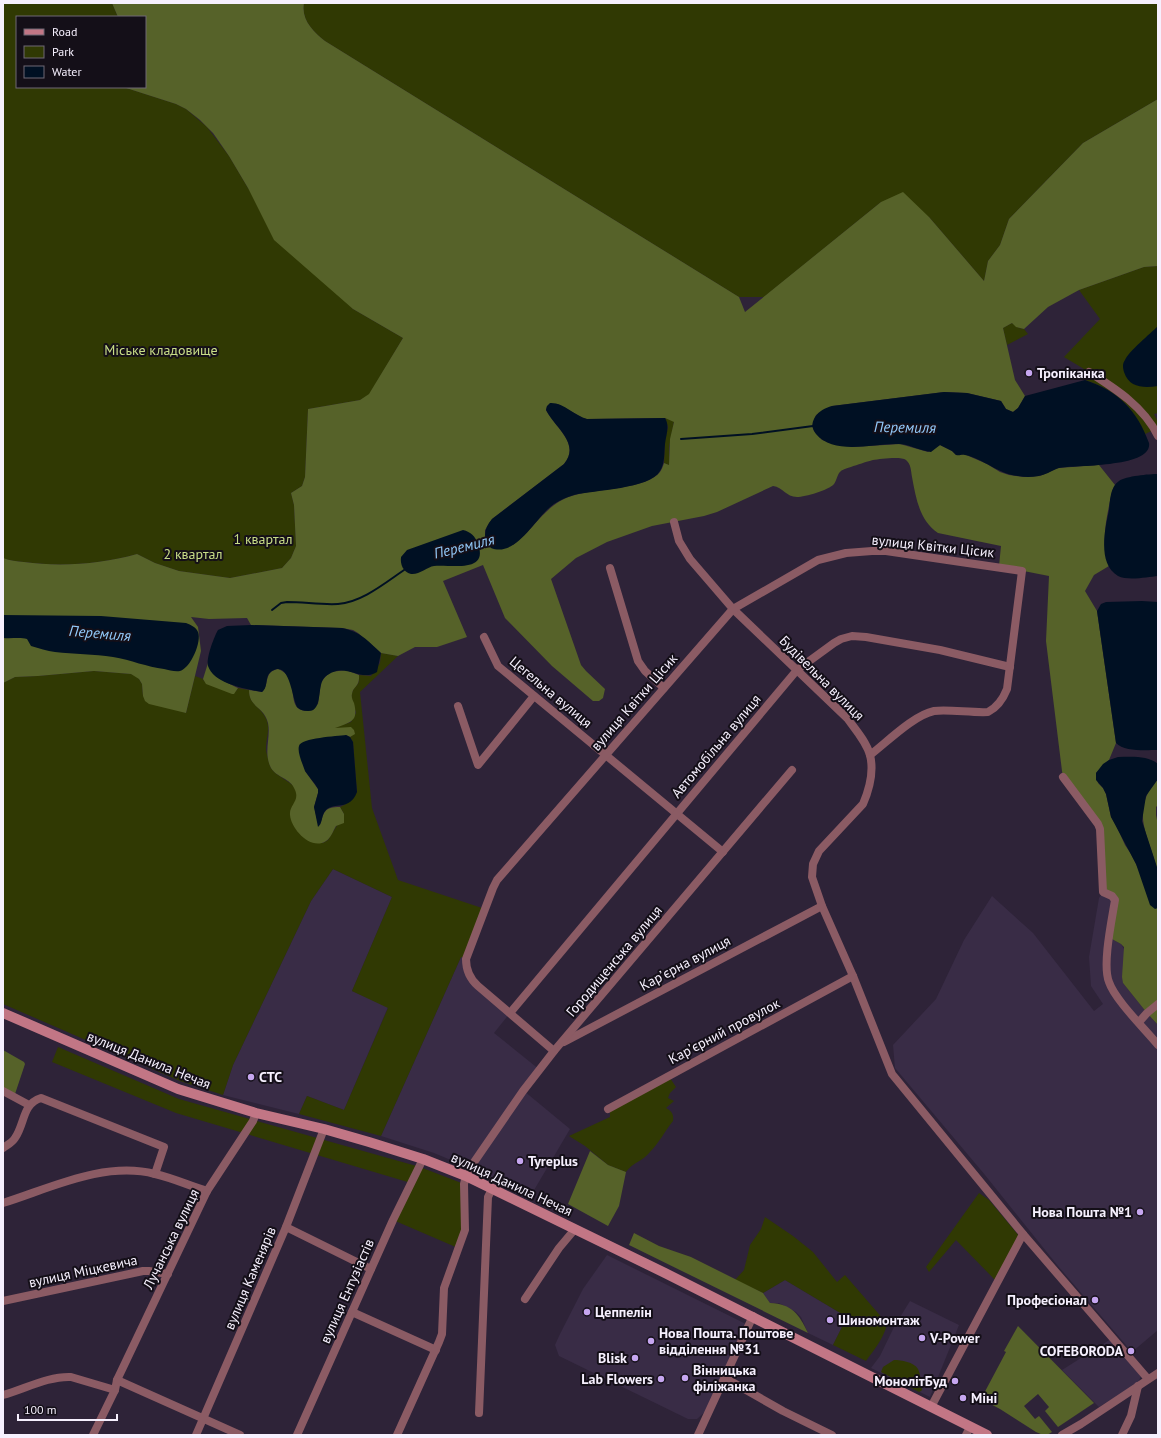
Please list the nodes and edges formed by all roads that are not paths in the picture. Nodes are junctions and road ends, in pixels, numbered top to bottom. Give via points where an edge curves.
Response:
1 (1089, 372) dead end
2 (1158, 436) edge
3 (674, 522) dead end
4 (610, 568) dead end
5 (733, 609) junction
6 (484, 637) dead end
7 (1010, 667) junction
8 (797, 670) junction
9 (664, 688) junction
10 (534, 696) junction
11 (458, 706) dead end
12 (605, 754) junction
13 (870, 755) junction
14 (792, 770) dead end
15 (1063, 777) dead end
16 (677, 813) junction
17 (723, 852) junction
18 (822, 906) junction
19 (853, 976) junction
20 (1158, 1004) edge
21 (3, 1013) edge
22 (510, 1013) junction
23 (1139, 1022) junction
24 (560, 1044) junction
25 (1158, 1045) edge
26 (554, 1051) junction
27 (3, 1091) edge
28 (29, 1105) junction
29 (608, 1109) dead end
30 (256, 1113) junction
31 (324, 1129) junction
32 (3, 1148) edge
33 (423, 1159) junction
34 (155, 1174) junction
35 (466, 1176) junction
36 (492, 1189) junction
37 (208, 1191) junction
38 (3, 1203) edge
39 (286, 1227) junction
40 (576, 1229) junction
41 (1023, 1234) junction
42 (371, 1269) junction
43 (168, 1274) junction
44 (525, 1299) dead end
45 (3, 1301) edge
46 (352, 1312) junction
47 (753, 1316) junction
48 (436, 1350) junction
49 (1158, 1373) edge
50 (725, 1378) junction
51 (1148, 1379) junction
52 (117, 1380) junction
53 (1138, 1386) junction
54 (115, 1390) junction
55 (3, 1395) edge
56 (931, 1406) junction
57 (479, 1413) dead end
58 (203, 1419) junction
59 (1082, 1424) junction
60 (968, 1431) edge
61 (93, 1435) edge
62 (196, 1435) edge
63 (240, 1435) edge
64 (297, 1435) edge
65 (397, 1435) edge
66 (699, 1435) edge
67 (832, 1435) edge
68 (987, 1435) edge
69 (1062, 1435) edge
70 (1069, 1435) edge
71 (1122, 1435) edge

1 - 2 street via 1129,400 1148,420
3 - 5 street, Будівельна вулиця via 679,541 690,558
4 - 9 street via 638,660 645,671
5 - 7 street, вулиця Квітки Цісик via 818,560 846,553 886,551 1022,571
5 - 8 street, Будівельна вулиця
5 - 9 street, вулиця Квітки Цісик
6 - 10 street, Цегельна вулиця via 498,666
7 - 8 street, Автомобільна вулиця via 940,650 852,636 834,643
7 - 13 street via 1007,689 1000,704 993,710 929,713 918,718
8 - 13 street, Будівельна вулиця via 847,718
8 - 16 street, Автомобільна вулиця
9 - 12 street, вулиця Квітки Цісик
10 - 11 street via 478,765
10 - 12 street, Цегельна вулиця
12 - 16 street, Цегельна вулиця
12 - 22 street, вулиця Квітки Цісик via 497,880 466,959 467,970 474,983
13 - 18 street, Будівельна вулиця via 870,779 863,804 819,851 813,864 812,877
14 - 17 street, Городищенська вулиця
15 - 23 street via 1100,830 1103,892 1115,900 1106,964 1108,982
16 - 17 street, Цегельна вулиця
16 - 22 street, Автомобільна вулиця
17 - 24 street, Городищенська вулиця
18 - 19 street, Будівельна вулиця
18 - 24 street, Карʼєрна вулиця
19 - 29 street, Карʼєрний провулок
19 - 41 street, Будівельна вулиця via 892,1074
20 - 23 street
21 - 30 main road, вулиця Данила Нечая via 178,1089
22 - 26 street, вулиця Квітки Цісик
23 - 25 street
24 - 26 street, Городищенська вулиця
26 - 35 street, Городищенська вулиця
27 - 28 street
28 - 32 street via 15,1138
28 - 34 street via 41,1098 164,1147
30 - 31 main road, вулиця Данила Нечая
30 - 37 street, Лучанська вулиця
31 - 33 main road, вулиця Данила Нечая
31 - 39 street, вулиця Каменярів
33 - 35 main road, вулиця Данила Нечая
33 - 42 street, вулиця Ентузіастів
34 - 37 street
34 - 38 street via 131,1171 79,1178
35 - 36 main road, вулиця Данила Нечая
35 - 48 street via 465,1230 444,1288 442,1334
36 - 40 main road, вулиця Данила Нечая
36 - 57 street via 488,1197
37 - 43 street, Лучанська вулиця
39 - 42 street
39 - 58 street, вулиця Каменярів
40 - 44 street via 559,1248
40 - 47 main road, вулиця Данила Нечая
41 - 51 street, Будівельна вулиця
41 - 56 street
42 - 46 street, вулиця Ентузіастів
43 - 45 street, вулиця Міцкевича via 143,1271
43 - 52 street, Лучанська вулиця
46 - 48 street
46 - 64 street, вулиця Ентузіастів
47 - 50 street
47 - 56 main road, вулиця Данила Нечая
48 - 65 street
49 - 51 street
50 - 66 street
50 - 67 street
51 - 53 street
52 - 54 street, Лучанська вулиця
52 - 58 street
53 - 59 street
53 - 71 street
54 - 55 street via 65,1377
54 - 61 street, Лучанська вулиця
56 - 60 main road, вулиця Данила Нечая
58 - 62 street, вулиця Каменярів
58 - 63 street
59 - 69 street
59 - 70 street
60 - 68 main road, вулиця Данила Нечая

